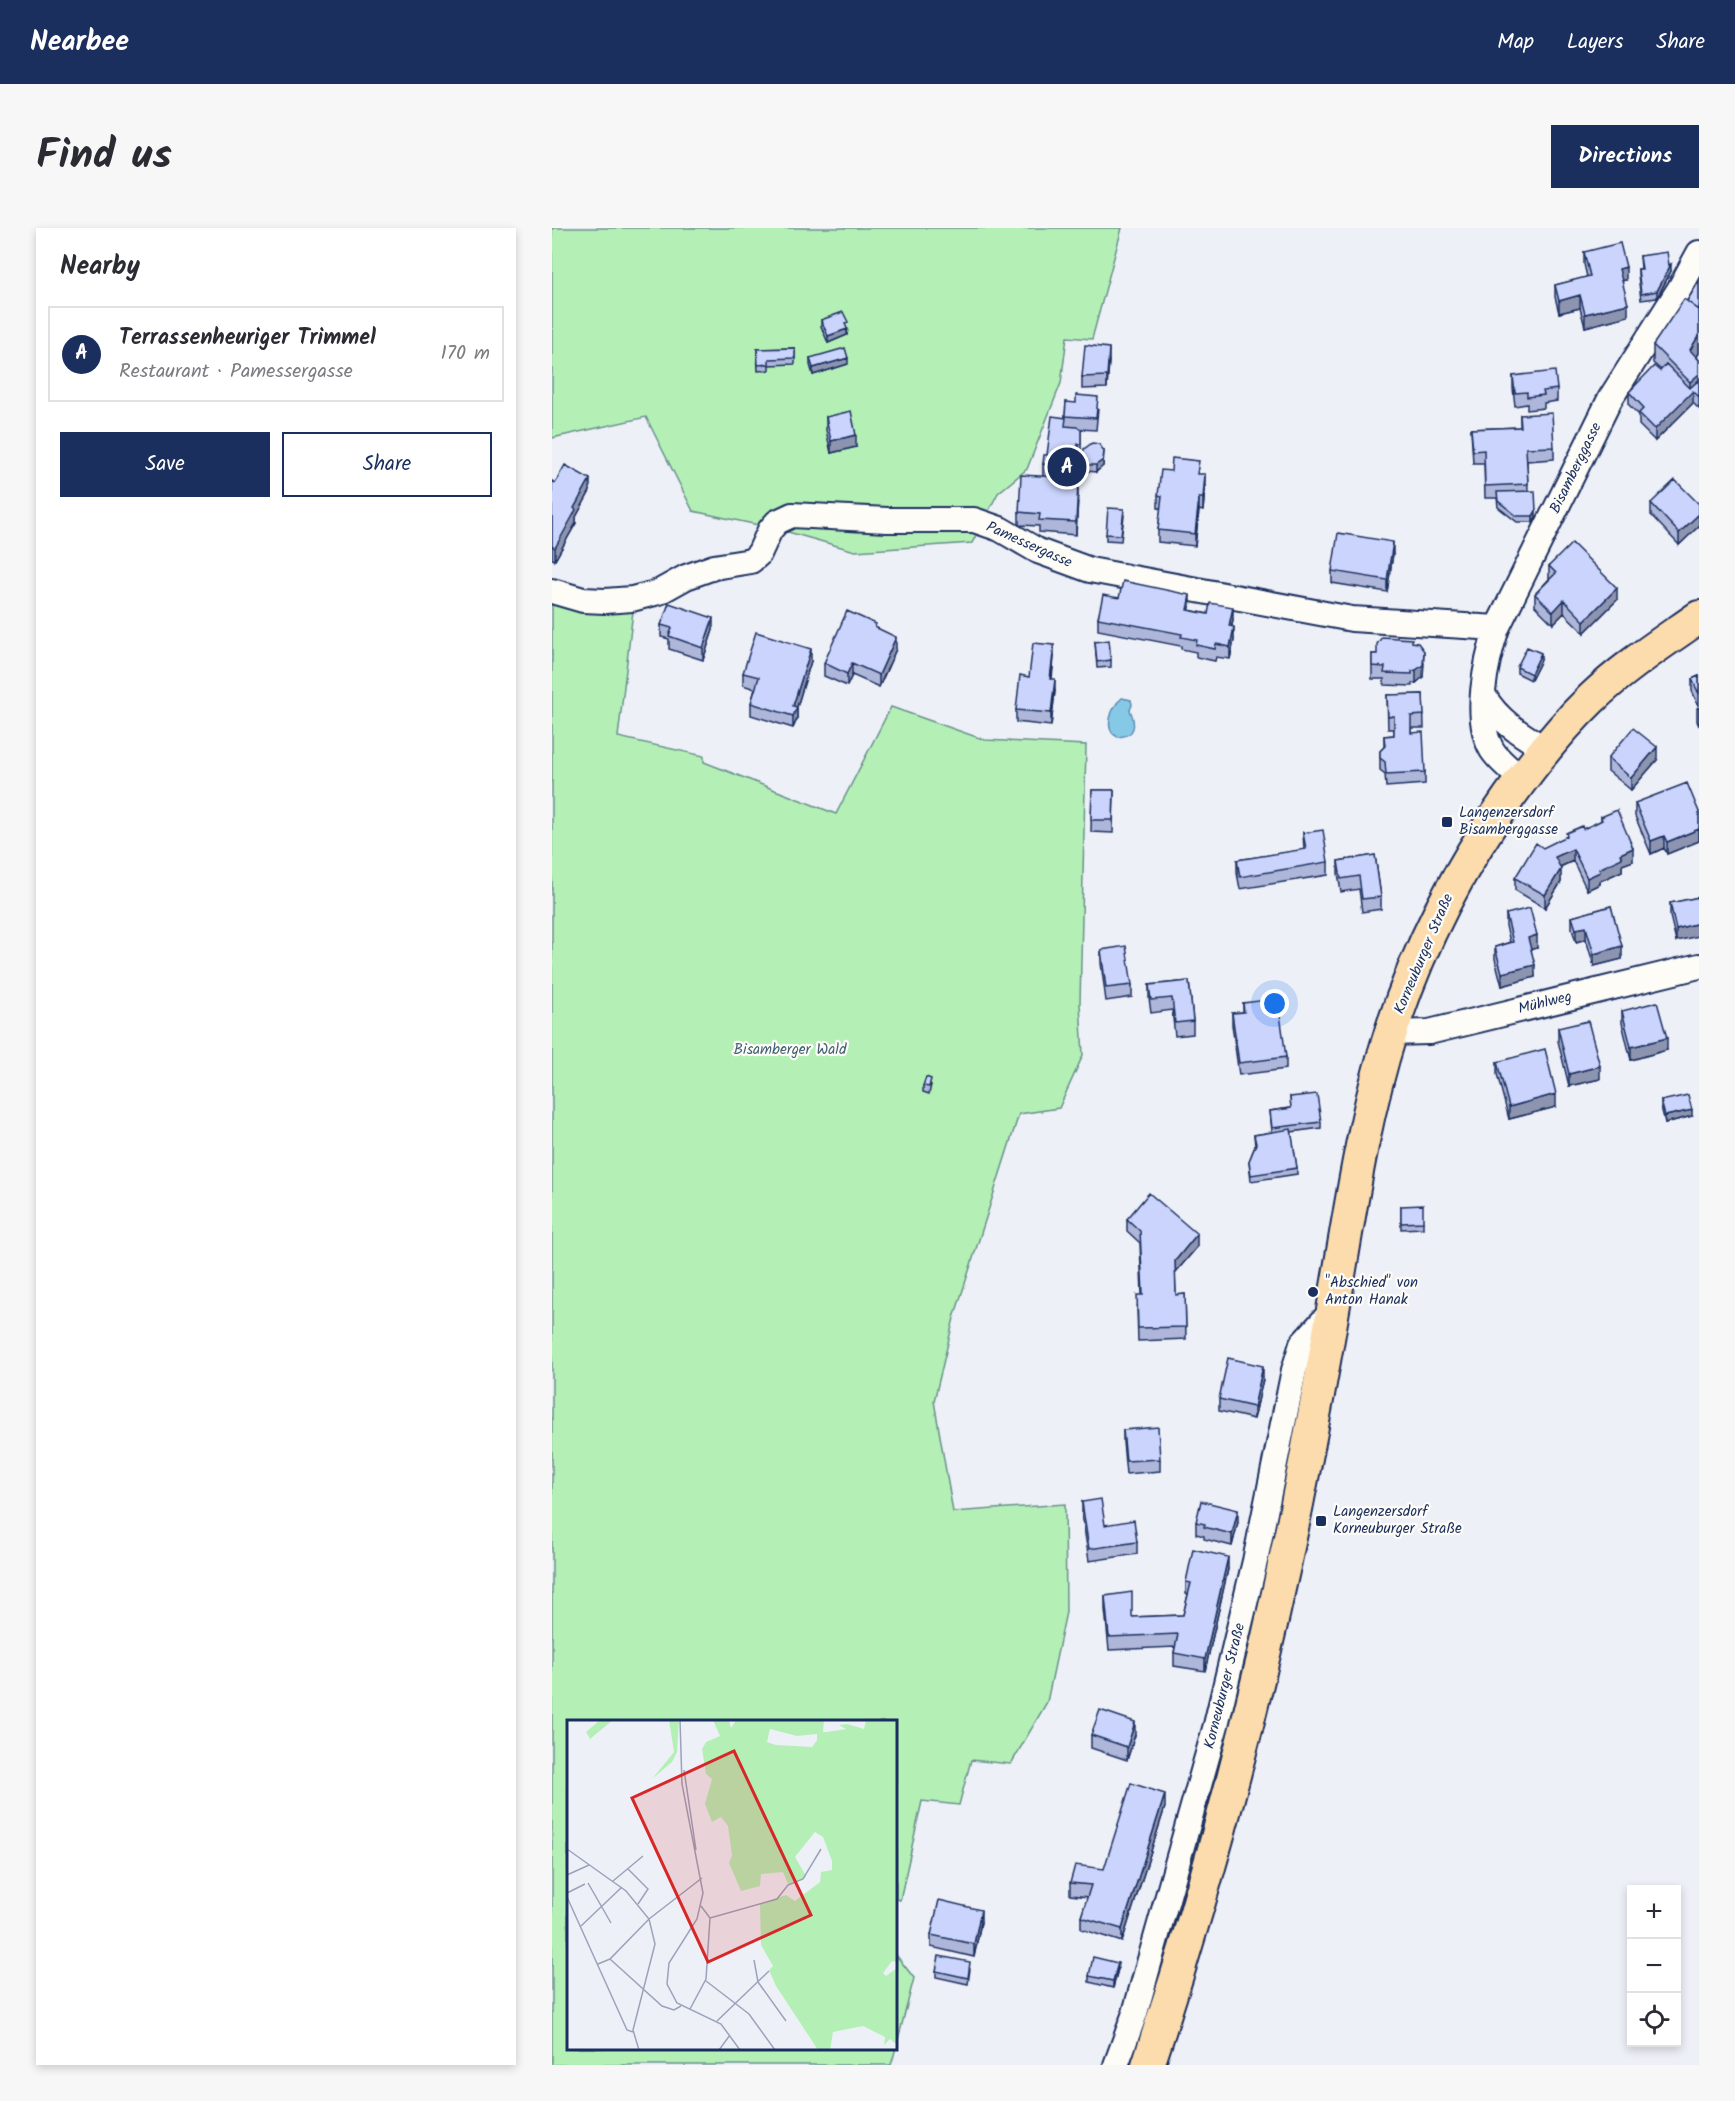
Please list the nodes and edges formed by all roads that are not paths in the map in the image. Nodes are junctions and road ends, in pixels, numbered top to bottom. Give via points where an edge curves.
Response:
1 (1699, 253) edge
2 (552, 591) edge
3 (1699, 617) edge
4 (1497, 628) junction
5 (1484, 696) junction
6 (1545, 749) junction
7 (1522, 779) junction
8 (1699, 966) edge
9 (1391, 1033) junction
10 (1332, 1311) junction
11 (1116, 2065) edge
12 (1148, 2065) edge

1 - 4 street, Bisamberggasse via 1610,399
2 - 4 street, Pamessergasse via 583,600 605,601 659,592 714,567 751,561 777,522 792,515 974,520 1000,529 1038,551 1090,570 1352,619
3 - 6 main road, Korneuburger Straße via 1618,675 1569,720
4 - 5 street, Bisamberggasse via 1488,655
5 - 6 street via 1513,728
5 - 7 street, Bisamberggasse via 1482,711 1493,752
6 - 7 main road, Korneuburger Straße
7 - 9 main road, Korneuburger Straße via 1450,892 1420,955
8 - 9 street, Mühlweg via 1429,1032
9 - 10 main road, Korneuburger Straße via 1360,1157
10 - 11 street, Korneuburger Straße via 1302,1344 1294,1370 1216,1725 1135,2013
10 - 12 main road, Korneuburger Straße via 1294,1514 1240,1748

